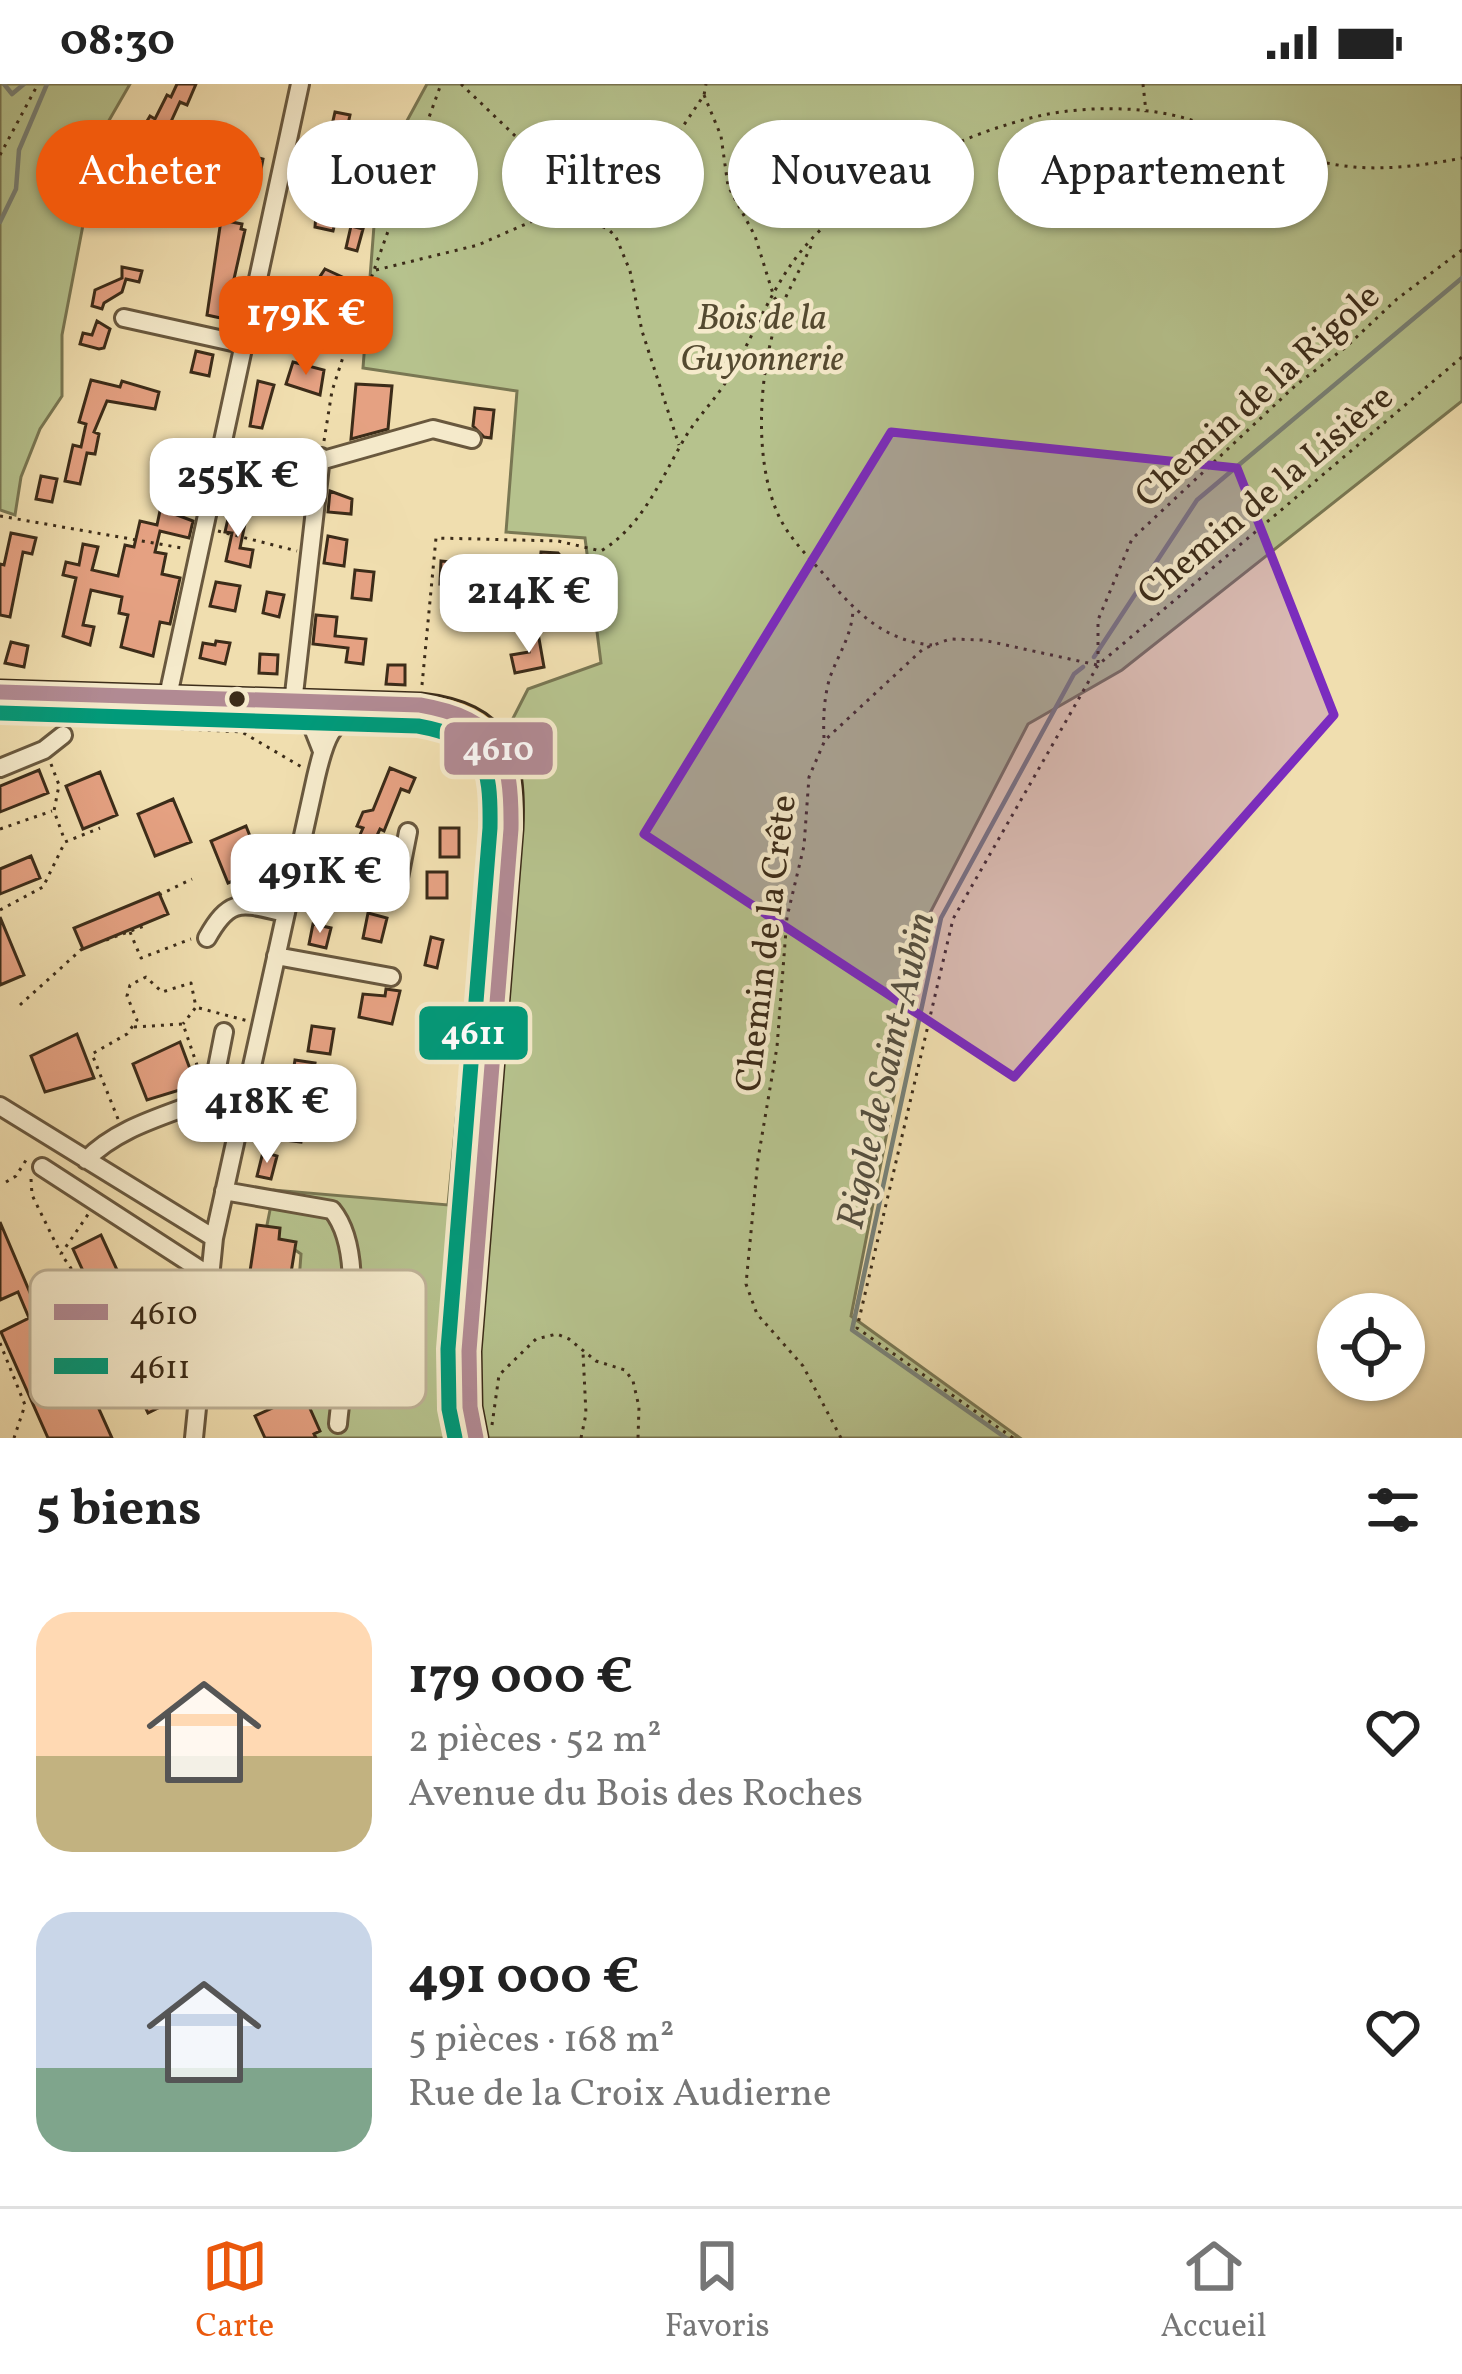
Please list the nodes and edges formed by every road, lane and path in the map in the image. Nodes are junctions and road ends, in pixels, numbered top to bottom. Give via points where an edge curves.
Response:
1 (38, 84) edge
2 (300, 84) edge
3 (441, 84) edge
4 (461, 84) edge
5 (706, 84) edge
6 (1142, 84) edge
7 (704, 95) junction
8 (1146, 112) junction
9 (502, 123) edge
10 (0, 155) edge
11 (1462, 158) edge
12 (518, 228) edge
13 (608, 229) joint
14 (814, 239) junction
15 (1462, 250) edge
16 (375, 271) junction
17 (774, 297) junction
18 (782, 308) junction
19 (124, 318) dead end
20 (246, 345) junction
21 (1462, 357) edge
22 (472, 439) dead end
23 (680, 447) junction
24 (321, 459) junction
25 (0, 516) edge
26 (206, 529) junction
27 (308, 550) junction
28 (201, 552) junction
29 (853, 610) junction
30 (934, 645) junction
31 (1098, 665) junction
32 (0, 692) edge
33 (168, 696) junction
34 (293, 703) junction
35 (420, 704) junction
36 (371, 705) junction
37 (0, 720) edge
38 (62, 735) dead end
39 (825, 740) junction
40 (44, 750) junction
41 (322, 751) junction
42 (0, 768) edge
43 (316, 777) junction
44 (54, 811) junction
45 (100, 828) dead end
46 (0, 829) edge
47 (407, 832) dead end
48 (65, 842) junction
49 (302, 843) junction
50 (401, 860) junction
51 (192, 879) dead end
52 (398, 883) dead end
53 (159, 895) dead end
54 (0, 910) edge
55 (286, 914) junction
56 (147, 925) dead end
57 (130, 932) junction
58 (210, 934) joint
59 (106, 940) dead end
60 (83, 949) dead end
61 (276, 956) junction
62 (391, 977) dead end
63 (20, 1005) dead end
64 (196, 1007) junction
65 (245, 1020) dead end
66 (182, 1024) junction
67 (132, 1027) junction
68 (224, 1032) dead end
69 (208, 1096) junction
70 (0, 1106) edge
71 (123, 1132) junction
72 (86, 1160) junction
73 (37, 1172) junction
74 (6, 1182) dead end
75 (224, 1191) junction
76 (95, 1201) junction
77 (214, 1238) junction
78 (61, 1254) junction
79 (71, 1270) edge
80 (201, 1270) edge
81 (211, 1270) edge
82 (352, 1270) edge
83 (0, 1343) edge
84 (583, 1351) junction
85 (197, 1408) edge
86 (339, 1408) edge
87 (338, 1424) dead end
88 (483, 1437) edge
89 (14, 1438) edge
90 (194, 1438) edge
91 (581, 1438) edge
92 (638, 1438) edge
93 (841, 1438) edge
94 (1013, 1438) edge

1 - 10 path
2 - 20 street
3 - 16 path
4 - 9 path
5 - 7 path
6 - 8 path
7 - 13 path
7 - 17 path via 728,186
8 - 11 path via 1352,167
8 - 14 path via 1044,115 952,146 894,174
12 - 16 path
13 - 23 path via 630,271
14 - 17 path
14 - 18 path
15 - 31 path, Chemin de la Rigole via 1296,385 1132,539 1098,620
16 - 24 path via 332,391
17 - 18 path
17 - 23 path
18 - 29 path via 768,358 765,470 798,546
19 - 20 street
20 - 26 street
21 - 31 path, Chemin de la Lisière
22 - 24 street via 433,429
23 - 35 path via 637,518 601,551 436,538
24 - 27 street
25 - 28 path
26 - 27 path
26 - 28 street
27 - 34 street
28 - 33 street
29 - 30 path via 885,633
29 - 39 path via 851,636 829,680
30 - 31 path via 983,640
30 - 39 path, Chemin de la Crête
31 - 94 path via 953,919 857,1328
32 - 33 main road
33 - 34 main road
34 - 36 main road
34 - 41 street
35 - 36 main road
35 - 88 main road via 460,713 484,729 506,757 513,785 469,1352 469,1393
36 - 41 street via 346,713
37 - 43 path via 242,732
38 - 40 street
39 - 93 path, Chemin de la Crête via 809,777 787,917 746,1284 758,1315 802,1366
40 - 42 street
40 - 44 path via 59,785
41 - 43 street
43 - 49 street
44 - 46 path
44 - 48 path
45 - 48 path
47 - 50 street
48 - 54 path via 43,887
49 - 50 street
49 - 55 street
50 - 52 street
51 - 53 path
55 - 58 street via 239,903
55 - 61 street
56 - 57 path
57 - 58 path via 144,958
57 - 59 path
60 - 63 path
61 - 62 street
61 - 75 street
64 - 65 path
64 - 66 path
64 - 67 path via 191,983 162,992 139,978 127,996 137,1020
66 - 67 path
66 - 69 path
67 - 71 path via 92,1054
68 - 69 street
69 - 71 street
70 - 72 street
71 - 72 street
72 - 77 street
73 - 74 path via 25,1156
73 - 76 street
73 - 78 path via 32,1195
75 - 77 street
75 - 82 street via 332,1210 346,1227
76 - 78 path
76 - 80 street
77 - 81 street
78 - 79 path
83 - 89 path via 25,1405
84 - 88 path via 557,1334 523,1349 499,1375
84 - 91 path
84 - 92 path via 633,1381
85 - 90 street
86 - 87 street

